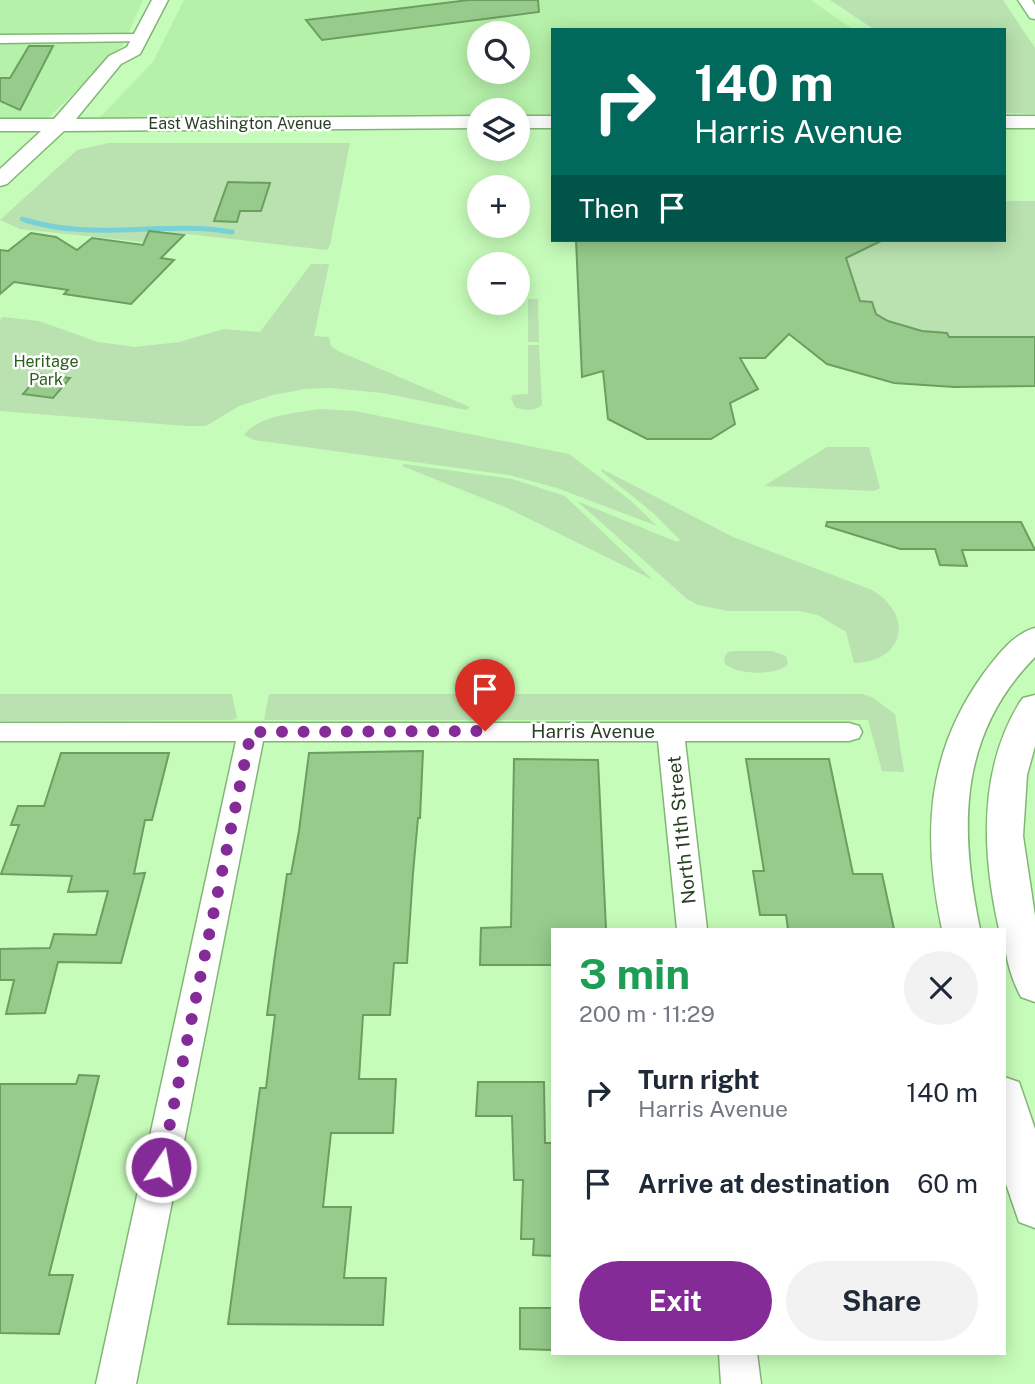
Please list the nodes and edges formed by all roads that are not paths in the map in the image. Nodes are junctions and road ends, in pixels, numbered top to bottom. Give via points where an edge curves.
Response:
1 (160, 0) edge
2 (1025, 0) edge
3 (1035, 15) edge
4 (0, 38) edge
5 (138, 44) junction
6 (467, 122) edge
7 (530, 122) edge
8 (551, 122) edge
9 (1006, 122) edge
10 (1035, 122) edge
11 (0, 125) edge
12 (66, 130) junction
13 (0, 135) edge
14 (467, 138) edge
15 (530, 138) edge
16 (551, 138) edge
17 (1006, 138) edge
18 (1035, 138) edge
19 (0, 180) edge
20 (0, 201) edge
21 (1035, 638) edge
22 (1035, 706) edge
23 (670, 731) junction
24 (0, 732) edge
25 (251, 732) junction
26 (849, 732) dead end
27 (692, 928) edge
28 (961, 928) edge
29 (1035, 986) edge
30 (1006, 1102) edge
31 (1035, 1208) edge
32 (738, 1355) edge
33 (116, 1384) edge
34 (741, 1384) edge

1 - 5 main road
2 - 3 street
4 - 5 street
5 - 12 main road via 136,62
6 - 12 main road, East Washington Avenue
7 - 8 main road
9 - 10 main road
11 - 12 main road, East Washington Avenue
12 - 13 main road, East Washington Avenue
12 - 14 main road, East Washington Avenue
12 - 19 main road
12 - 20 main road
15 - 16 main road
17 - 18 main road
21 - 28 main road via 986,692 960,746 947,804 951,891
22 - 29 main road via 1009,770 1003,836 1007,886
23 - 25 street, Harris Avenue
23 - 26 street, Harris Avenue
23 - 27 street, North 11th Street
24 - 25 street, Harris Avenue
25 - 33 street
30 - 31 main road
32 - 34 street

